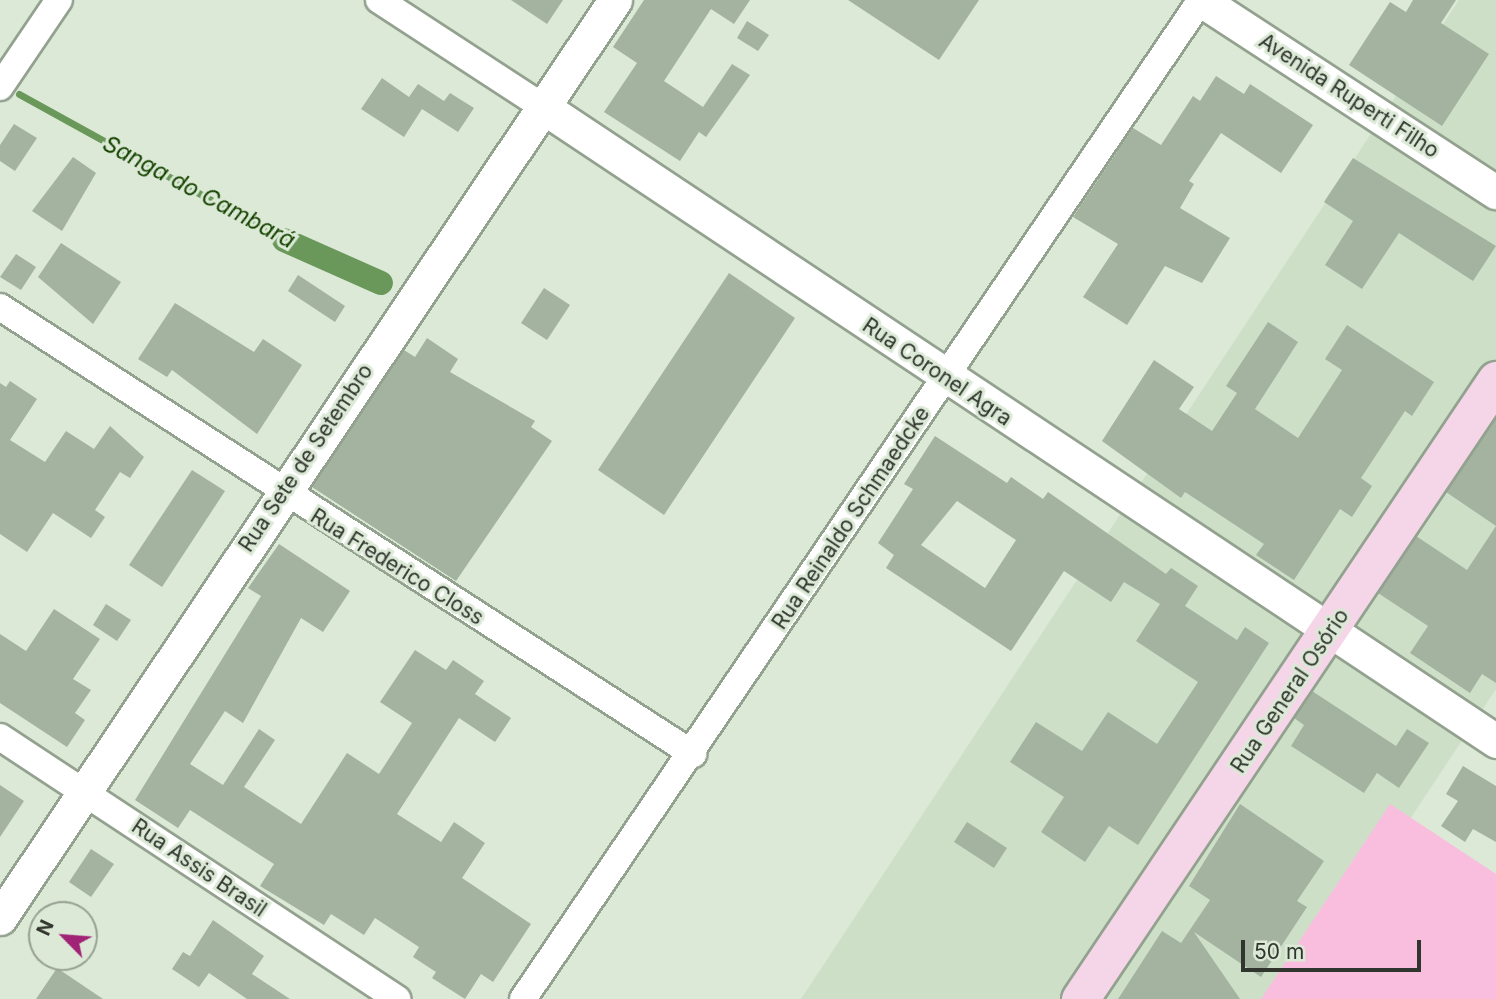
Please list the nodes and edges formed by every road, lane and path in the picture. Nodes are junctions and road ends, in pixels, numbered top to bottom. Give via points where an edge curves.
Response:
1 (59, 0) edge
2 (379, 0) edge
3 (615, 0) edge
4 (1201, 0) edge
5 (0, 87) edge
6 (543, 107) junction
7 (1496, 192) edge
8 (0, 307) edge
9 (946, 378) junction
10 (1496, 380) edge
11 (281, 494) junction
12 (1329, 634) junction
13 (0, 737) edge
14 (1496, 741) edge
15 (692, 754) junction
16 (85, 792) junction
17 (0, 918) edge
18 (397, 999) edge
19 (523, 999) edge
20 (1080, 999) edge

1 - 5 street
2 - 6 street, Rua Coronel Agra
3 - 6 street, Rua Sete de Setembro
4 - 7 street, Avenida Ruperti Filho
4 - 9 street, Rua Reinaldo Schmaedcke
6 - 9 street, Rua Coronel Agra
6 - 11 street, Rua Sete de Setembro
8 - 11 street, Rua Frederico Closs
9 - 12 street, Rua Coronel Agra
9 - 15 street, Rua Reinaldo Schmaedcke
10 - 12 main road, Rua General Osório
11 - 15 street, Rua Frederico Closs
11 - 16 street, Rua Sete de Setembro
12 - 14 street, Rua Coronel Agra
12 - 20 main road, Rua General Osório
13 - 16 street, Rua Assis Brasil
15 - 19 street, Rua Reinaldo Schmaedcke
16 - 17 street, Rua Sete de Setembro
16 - 18 street, Rua Assis Brasil

